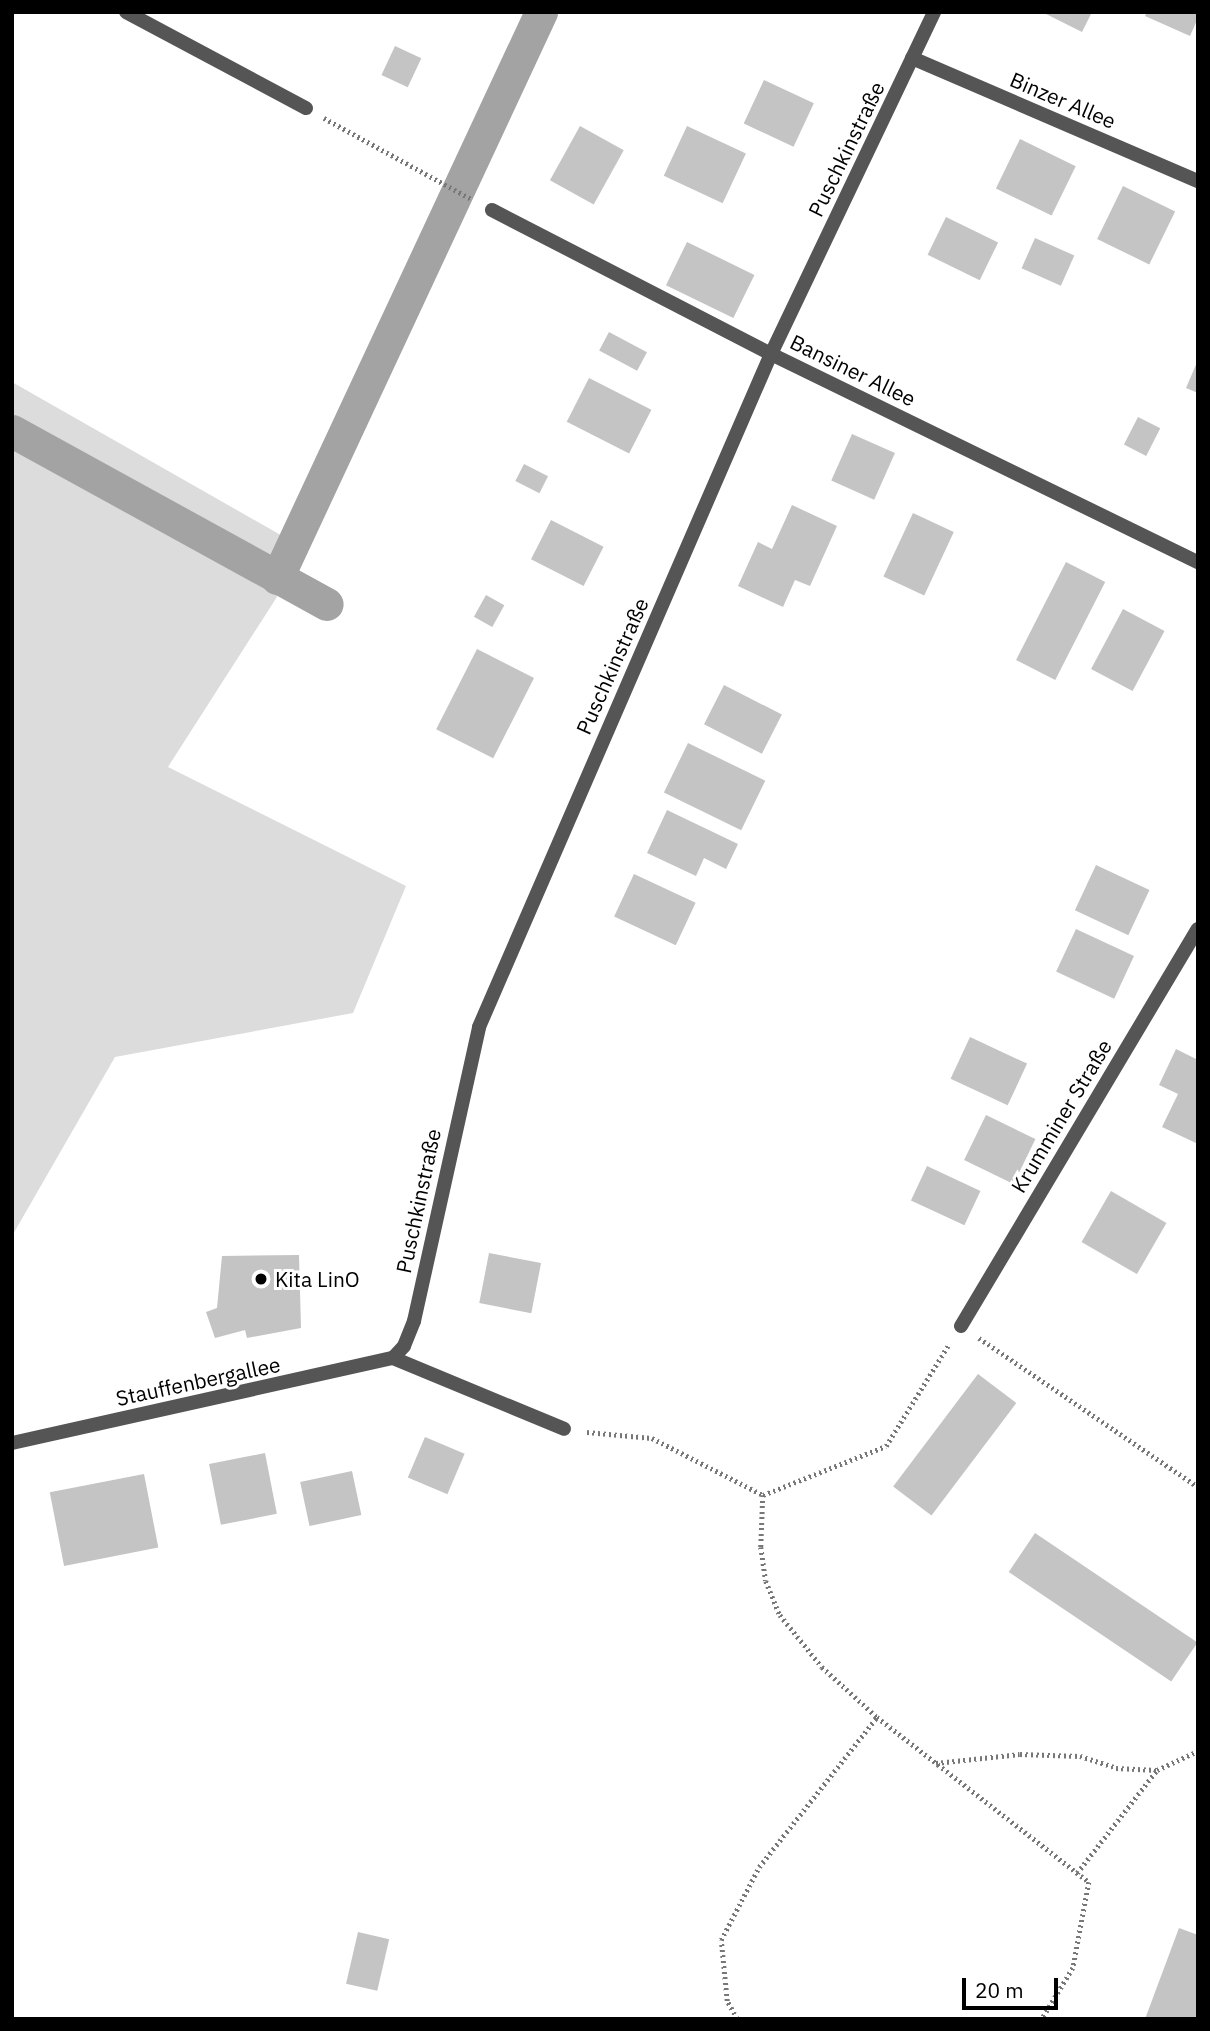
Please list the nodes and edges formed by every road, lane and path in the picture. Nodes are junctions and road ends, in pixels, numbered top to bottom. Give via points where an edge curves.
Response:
1 (126, 12) edge
2 (934, 12) edge
3 (912, 58) junction
4 (306, 108) joint
5 (1198, 180) edge
6 (492, 210) joint
7 (771, 354) junction
8 (1198, 562) edge
9 (1198, 929) edge
10 (961, 1326) junction
11 (393, 1359) junction
12 (564, 1429) joint
13 (12, 1443) edge
14 (1198, 1487) edge
15 (763, 1495) junction
16 (877, 1717) junction
17 (1198, 1751) edge
18 (936, 1763) junction
19 (1157, 1770) junction
20 (1077, 1873) junction
21 (737, 2019) edge
22 (1042, 2019) edge

1 - 4 street
2 - 3 street, Puschkinstraße
3 - 5 street, Binzer Allee
3 - 7 street, Puschkinstraße
4 - 6 path
6 - 7 street, Bansiner Allee
7 - 8 street, Bansiner Allee
7 - 11 street, Puschkinstraße via 479,1027 414,1321
9 - 10 street, Krumminer Straße
10 - 14 path
10 - 15 path via 886,1446
11 - 12 street
11 - 13 street, Stauffenbergallee
12 - 15 path via 652,1438
15 - 16 path via 762,1558 780,1615 822,1667
16 - 18 path
16 - 21 path via 759,1867 721,1940 727,2001
17 - 19 path
18 - 19 path via 1020,1754 1080,1756 1116,1768
18 - 20 path
19 - 20 path
20 - 22 path via 1089,1882 1073,1968

